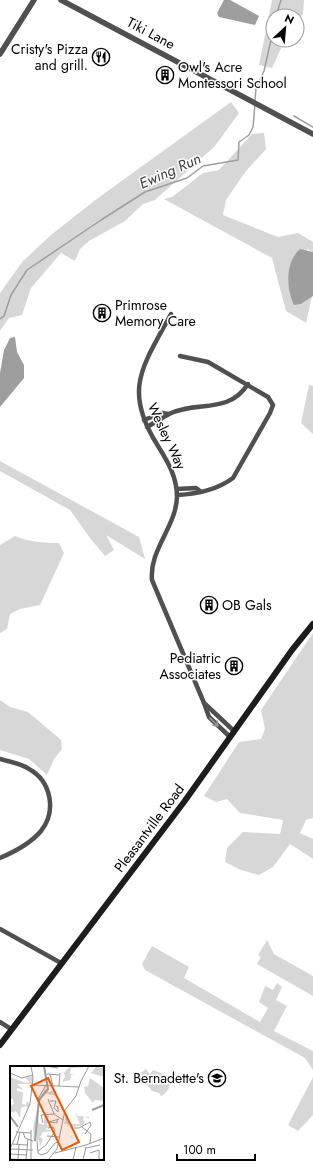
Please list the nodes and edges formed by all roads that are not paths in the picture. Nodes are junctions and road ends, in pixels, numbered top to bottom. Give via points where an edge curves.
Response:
1 (34, 0) edge
2 (61, 0) edge
3 (0, 54) edge
4 (313, 134) edge
5 (171, 314) dead end
6 (180, 356) dead end
7 (248, 384) junction
8 (168, 414) junction
9 (144, 420) junction
10 (147, 427) junction
11 (176, 488) junction
12 (200, 491) junction
13 (177, 495) junction
14 (313, 624) edge
15 (204, 703) junction
16 (234, 731) junction
17 (230, 737) junction
18 (0, 759) edge
19 (0, 858) edge
20 (0, 929) edge
21 (61, 962) junction
22 (0, 1022) edge
23 (11, 1029) junction
24 (0, 1045) edge

1 - 3 street
2 - 4 street, Tiki Lane
5 - 9 street, Wesley Way via 141,373 138,393
6 - 7 street via 208,362
7 - 8 street via 243,392 229,402
7 - 12 street via 268,396 273,408 234,478 214,489
8 - 9 street via 162,413
8 - 10 street
9 - 10 street, Wesley Way
10 - 11 street, Wesley Way via 168,462
11 - 12 street via 196,488
11 - 13 street, Wesley Way
12 - 13 street via 195,494
13 - 15 street, Wesley Way via 174,518 151,569 152,580
14 - 16 main road, Pleasantville Road
15 - 16 street, Wesley Way
15 -> 17 street, Wesley Way via 209,717
16 - 17 main road, Pleasantville Road
17 - 21 main road, Pleasantville Road via 152,845
18 - 19 street via 22,765 36,773 48,792 50,807 46,822 38,834 18,849
20 - 21 street
21 - 23 main road, Pleasantville Road
22 - 23 street
23 - 24 main road, Pleasantville Road

